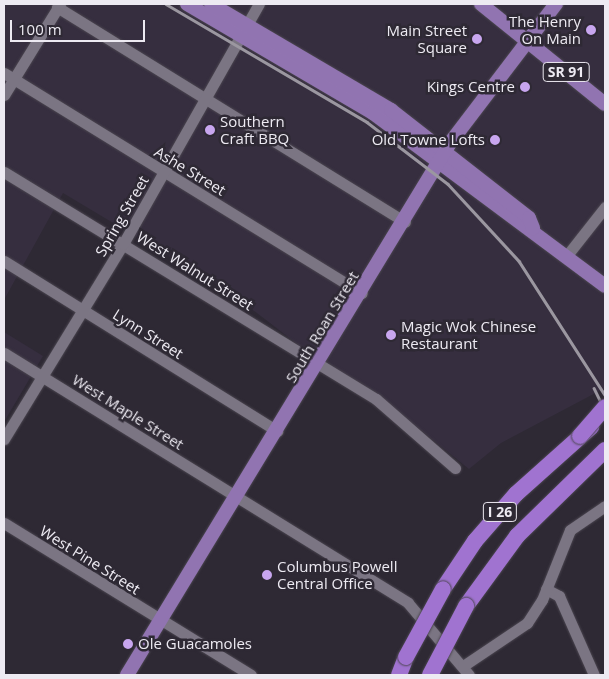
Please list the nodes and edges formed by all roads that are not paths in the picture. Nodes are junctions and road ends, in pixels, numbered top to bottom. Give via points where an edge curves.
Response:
1 (187, 4) edge
2 (211, 4) edge
3 (259, 4) edge
4 (481, 4) edge
5 (556, 4) edge
6 (59, 5) edge
7 (244, 30) junction
8 (528, 41) junction
9 (9, 76) edge
10 (4, 95) edge
11 (206, 99) junction
12 (605, 104) edge
13 (442, 157) junction
14 (4, 172) edge
15 (164, 173) junction
16 (605, 207) edge
17 (405, 222) junction
18 (123, 244) junction
19 (568, 254) junction
20 (4, 261) edge
21 (605, 286) edge
22 (362, 292) junction
23 (83, 311) junction
24 (4, 353) edge
25 (318, 364) junction
26 (42, 377) junction
27 (605, 407) edge
28 (605, 418) edge
29 (277, 431) junction
30 (4, 439) edge
31 (574, 441) junction
32 (605, 450) edge
33 (455, 468) dead end
34 (594, 469) edge
35 (236, 497) junction
36 (605, 506) edge
37 (4, 523) edge
38 (546, 589) junction
39 (161, 621) junction
40 (466, 671) edge
41 (127, 675) edge
42 (252, 675) edge
43 (399, 675) edge
44 (430, 675) edge
45 (594, 675) edge

1 - 7 main road
2 - 7 main road
3 - 7 street, Spring Street
4 - 8 main road, SR 91
5 - 8 main road, South Roan Street
6 - 9 street
6 - 11 street
7 - 11 street, Spring Street
7 - 13 main road via 377,101
8 - 12 main road, SR 91
8 - 13 main road, South Roan Street
9 - 10 street
9 - 15 street, Ashe Street
11 - 15 street, Spring Street
11 - 17 street
13 - 17 main road, South Roan Street
13 - 19 main road via 528,218 533,228
14 - 18 street, West Walnut Street
15 - 18 street, Spring Street
15 - 22 street, Ashe Street
16 - 19 street
17 - 22 main road, South Roan Street
18 - 23 street, Spring Street
18 - 25 street, West Walnut Street
19 - 21 main road
20 - 23 street, Lynn Street
22 - 25 main road, South Roan Street
23 - 26 street, Spring Street
23 - 29 street, Lynn Street
24 - 26 street, West Maple Street
25 - 29 main road, South Roan Street
25 - 33 street, West Walnut Street via 376,399
26 - 30 street, Spring Street
26 - 35 street, West Maple Street
27 - 31 highway, bridge
28 - 31 highway, I 26, bridge
29 - 35 main road, South Roan Street
31 - 43 highway, I 26, bridge via 499,514 443,589
32 - 34 highway
34 - 44 highway, I 26, bridge via 557,494 501,555 466,606
35 - 39 main road, South Roan Street
35 - 40 street, West Maple Street via 408,603
36 - 38 street via 570,530
37 - 39 street, West Pine Street
38 - 40 street via 527,623
38 - 45 street via 559,596
39 - 41 main road, South Roan Street
39 - 42 street, West Pine Street

